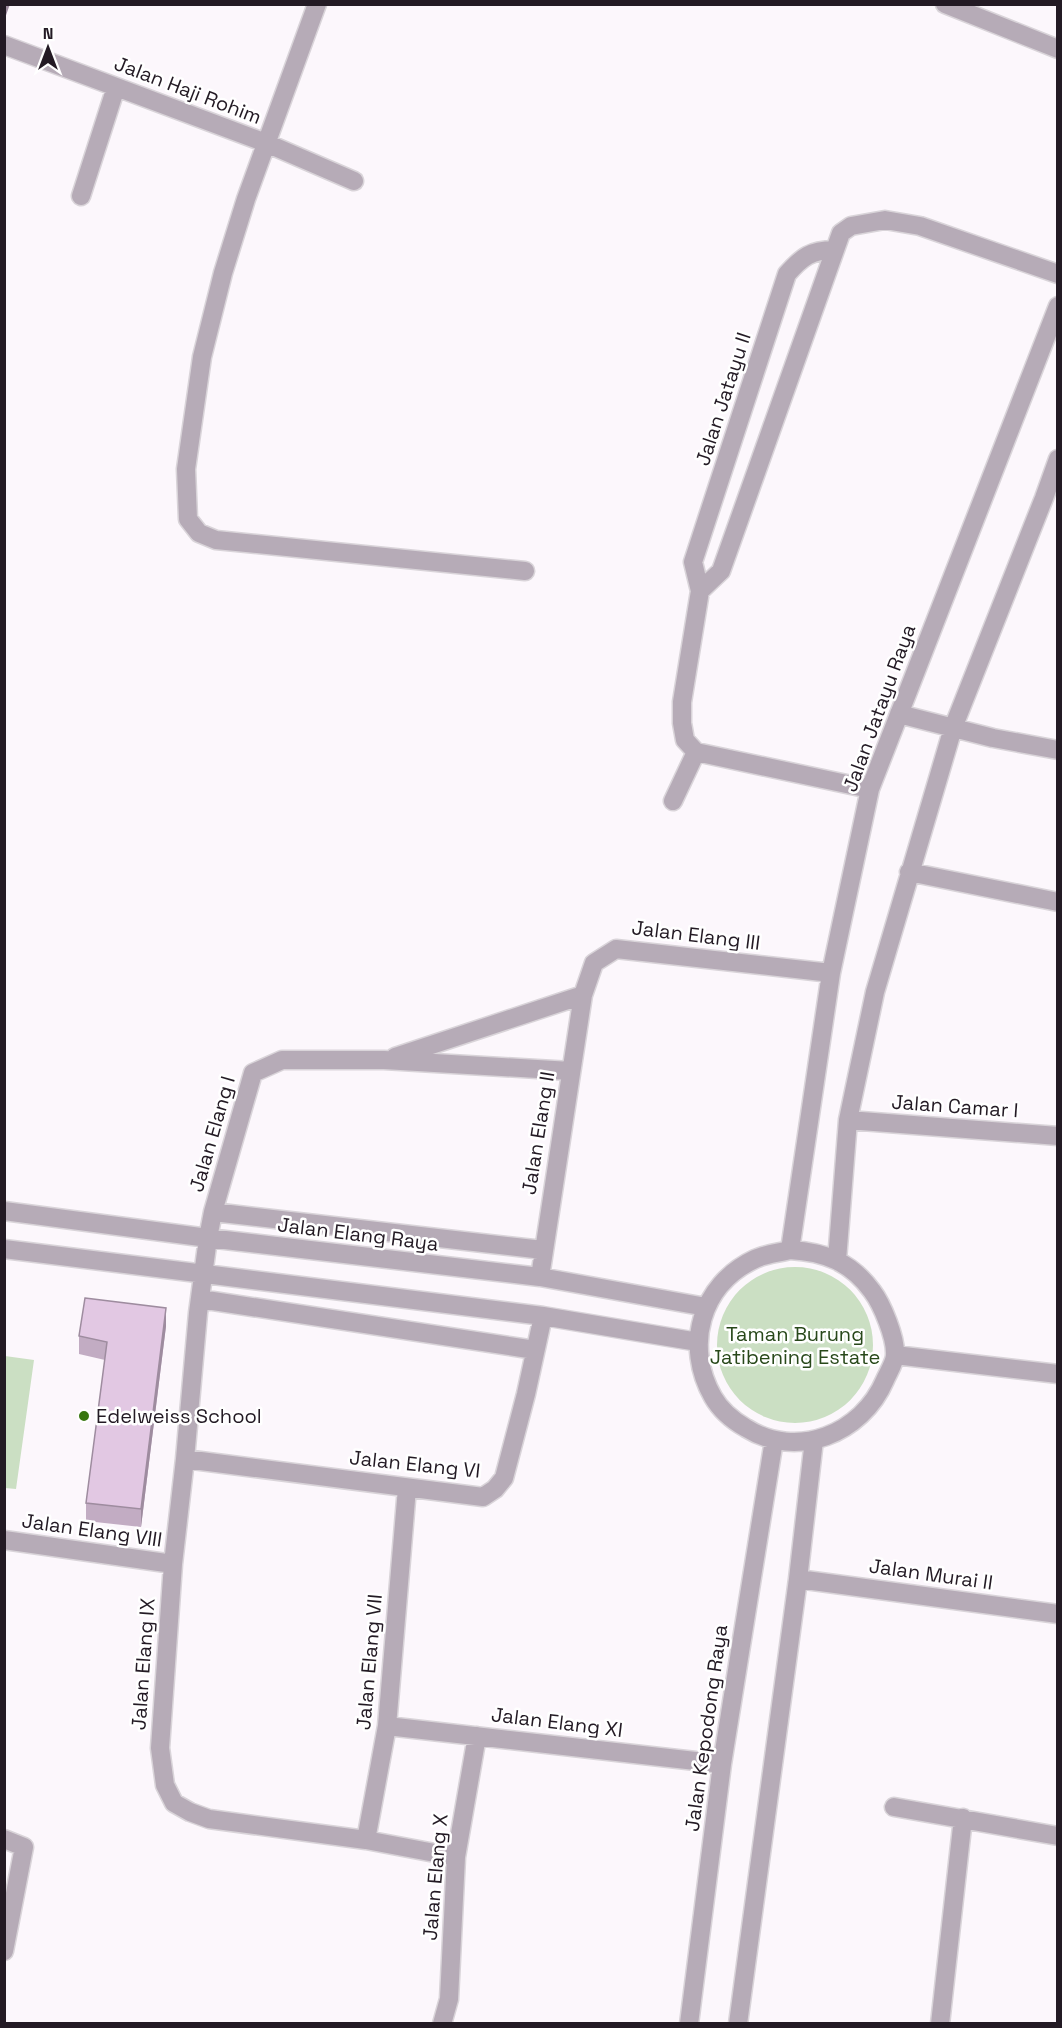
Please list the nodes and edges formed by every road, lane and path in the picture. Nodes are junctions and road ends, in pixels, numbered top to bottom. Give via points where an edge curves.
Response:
1 (317, 4) edge
2 (945, 4) edge
3 (4, 45) edge
4 (1058, 49) edge
5 (117, 87) junction
6 (266, 144) junction
7 (354, 181) dead end
8 (81, 196) dead end
9 (834, 249) junction
10 (1058, 274) edge
11 (1058, 306) edge
12 (1058, 459) edge
13 (1051, 500) edge
14 (525, 571) dead end
15 (700, 591) junction
16 (899, 714) junction
17 (953, 728) junction
18 (1058, 750) edge
19 (696, 752) junction
20 (870, 789) junction
21 (673, 801) dead end
22 (909, 873) junction
23 (1058, 902) edge
24 (831, 973) junction
25 (583, 995) junction
26 (384, 1060) junction
27 (571, 1071) junction
28 (848, 1120) junction
29 (1058, 1136) edge
30 (4, 1211) edge
31 (213, 1212) junction
32 (208, 1239) junction
33 (4, 1249) edge
34 (543, 1251) junction
35 (790, 1251) junction
36 (837, 1260) junction
37 (212, 1276) junction
38 (540, 1277) junction
39 (209, 1300) junction
40 (706, 1307) junction
41 (543, 1316) junction
42 (698, 1342) junction
43 (536, 1350) junction
44 (895, 1355) junction
45 (1058, 1374) edge
46 (774, 1440) junction
47 (814, 1440) junction
48 (185, 1459) junction
49 (407, 1488) junction
50 (4, 1540) edge
51 (173, 1564) junction
52 (798, 1579) junction
53 (1058, 1614) edge
54 (387, 1725) junction
55 (477, 1736) junction
56 (722, 1764) junction
57 (894, 1807) dead end
58 (963, 1818) junction
59 (1058, 1836) edge
60 (4, 1839) edge
61 (366, 1840) junction
62 (456, 1857) junction
63 (4, 1951) edge
64 (442, 2024) edge
65 (689, 2024) edge
66 (738, 2024) edge
67 (940, 2024) edge

1 - 6 street
2 - 4 street
3 - 5 street, Jalan Haji Rohim
5 - 6 street, Jalan Haji Rohim
5 - 8 street
6 - 7 street, Jalan Haji Rohim
6 - 14 street via 223,273 202,357 186,469 188,519 199,533 216,540
9 - 10 street via 841,233 851,226 885,220 920,226
9 - 15 street via 721,571
9 - 15 street, Jalan Jatayu II via 818,250 800,260 787,274 693,562
11 - 16 street, Jalan Jatayu Raya
12 - 13 street
13 - 17 street
15 - 19 street, Jalan Jatayu II via 682,702 685,740
16 - 17 street
16 - 20 street, Jalan Jatayu Raya
17 - 18 street
17 - 22 street
19 - 20 street
19 - 21 street
20 - 24 street, Jalan Jatayu Raya
22 - 23 street
22 - 28 street via 875,992
24 - 25 street, Jalan Elang III via 616,949 594,963
24 - 35 street, Jalan Jatayu Raya
25 - 26 street
25 - 27 street, Jalan Elang II
26 - 27 street
26 - 31 street, Jalan Elang I via 282,1060 253,1072
27 - 34 street, Jalan Elang II
28 - 29 street, Jalan Camar I
28 - 36 street
30 - 32 street, Jalan Elang Raya
31 - 32 street, Jalan Elang I
31 - 34 street
32 - 37 street, Jalan Elang IX
32 - 38 street, Jalan Elang Raya
33 - 37 street
34 - 38 street, Jalan Elang II
35 - 36 street via 822,1254
35 - 40 street via 756,1258 726,1279
36 - 44 street via 862,1277 880,1301
37 - 39 street, Jalan Elang IX
37 - 41 street
38 - 40 street, Jalan Elang Raya
39 - 43 street
39 - 48 street, Jalan Elang IX
40 - 42 street
41 - 42 street
41 - 43 street, Jalan Elang VI
42 - 46 street via 699,1364 718,1405 733,1421
43 - 49 street, Jalan Elang VI via 504,1478 495,1490 483,1497
44 - 45 street
44 - 47 street via 866,1412 842,1430
46 - 47 street
46 - 56 street, Jalan Kepodong Raya
47 - 52 street
48 - 49 street, Jalan Elang VI
48 - 51 street, Jalan Elang IX
49 - 54 street, Jalan Elang VII
50 - 51 street, Jalan Elang VIII
51 - 61 street, Jalan Elang IX via 160,1748 165,1785 174,1803 209,1819
52 - 53 street, Jalan Murai II
52 - 66 street
54 - 55 street, Jalan Elang XI
54 - 61 street, Jalan Elang VII
55 - 56 street, Jalan Elang XI
55 - 62 street, Jalan Elang X
56 - 65 street, Jalan Kepodong Raya
57 - 58 street
58 - 59 street
58 - 67 street
60 - 63 street via 24,1846
61 - 62 street, Jalan Elang IX
62 - 64 street, Jalan Elang X via 448,1999

